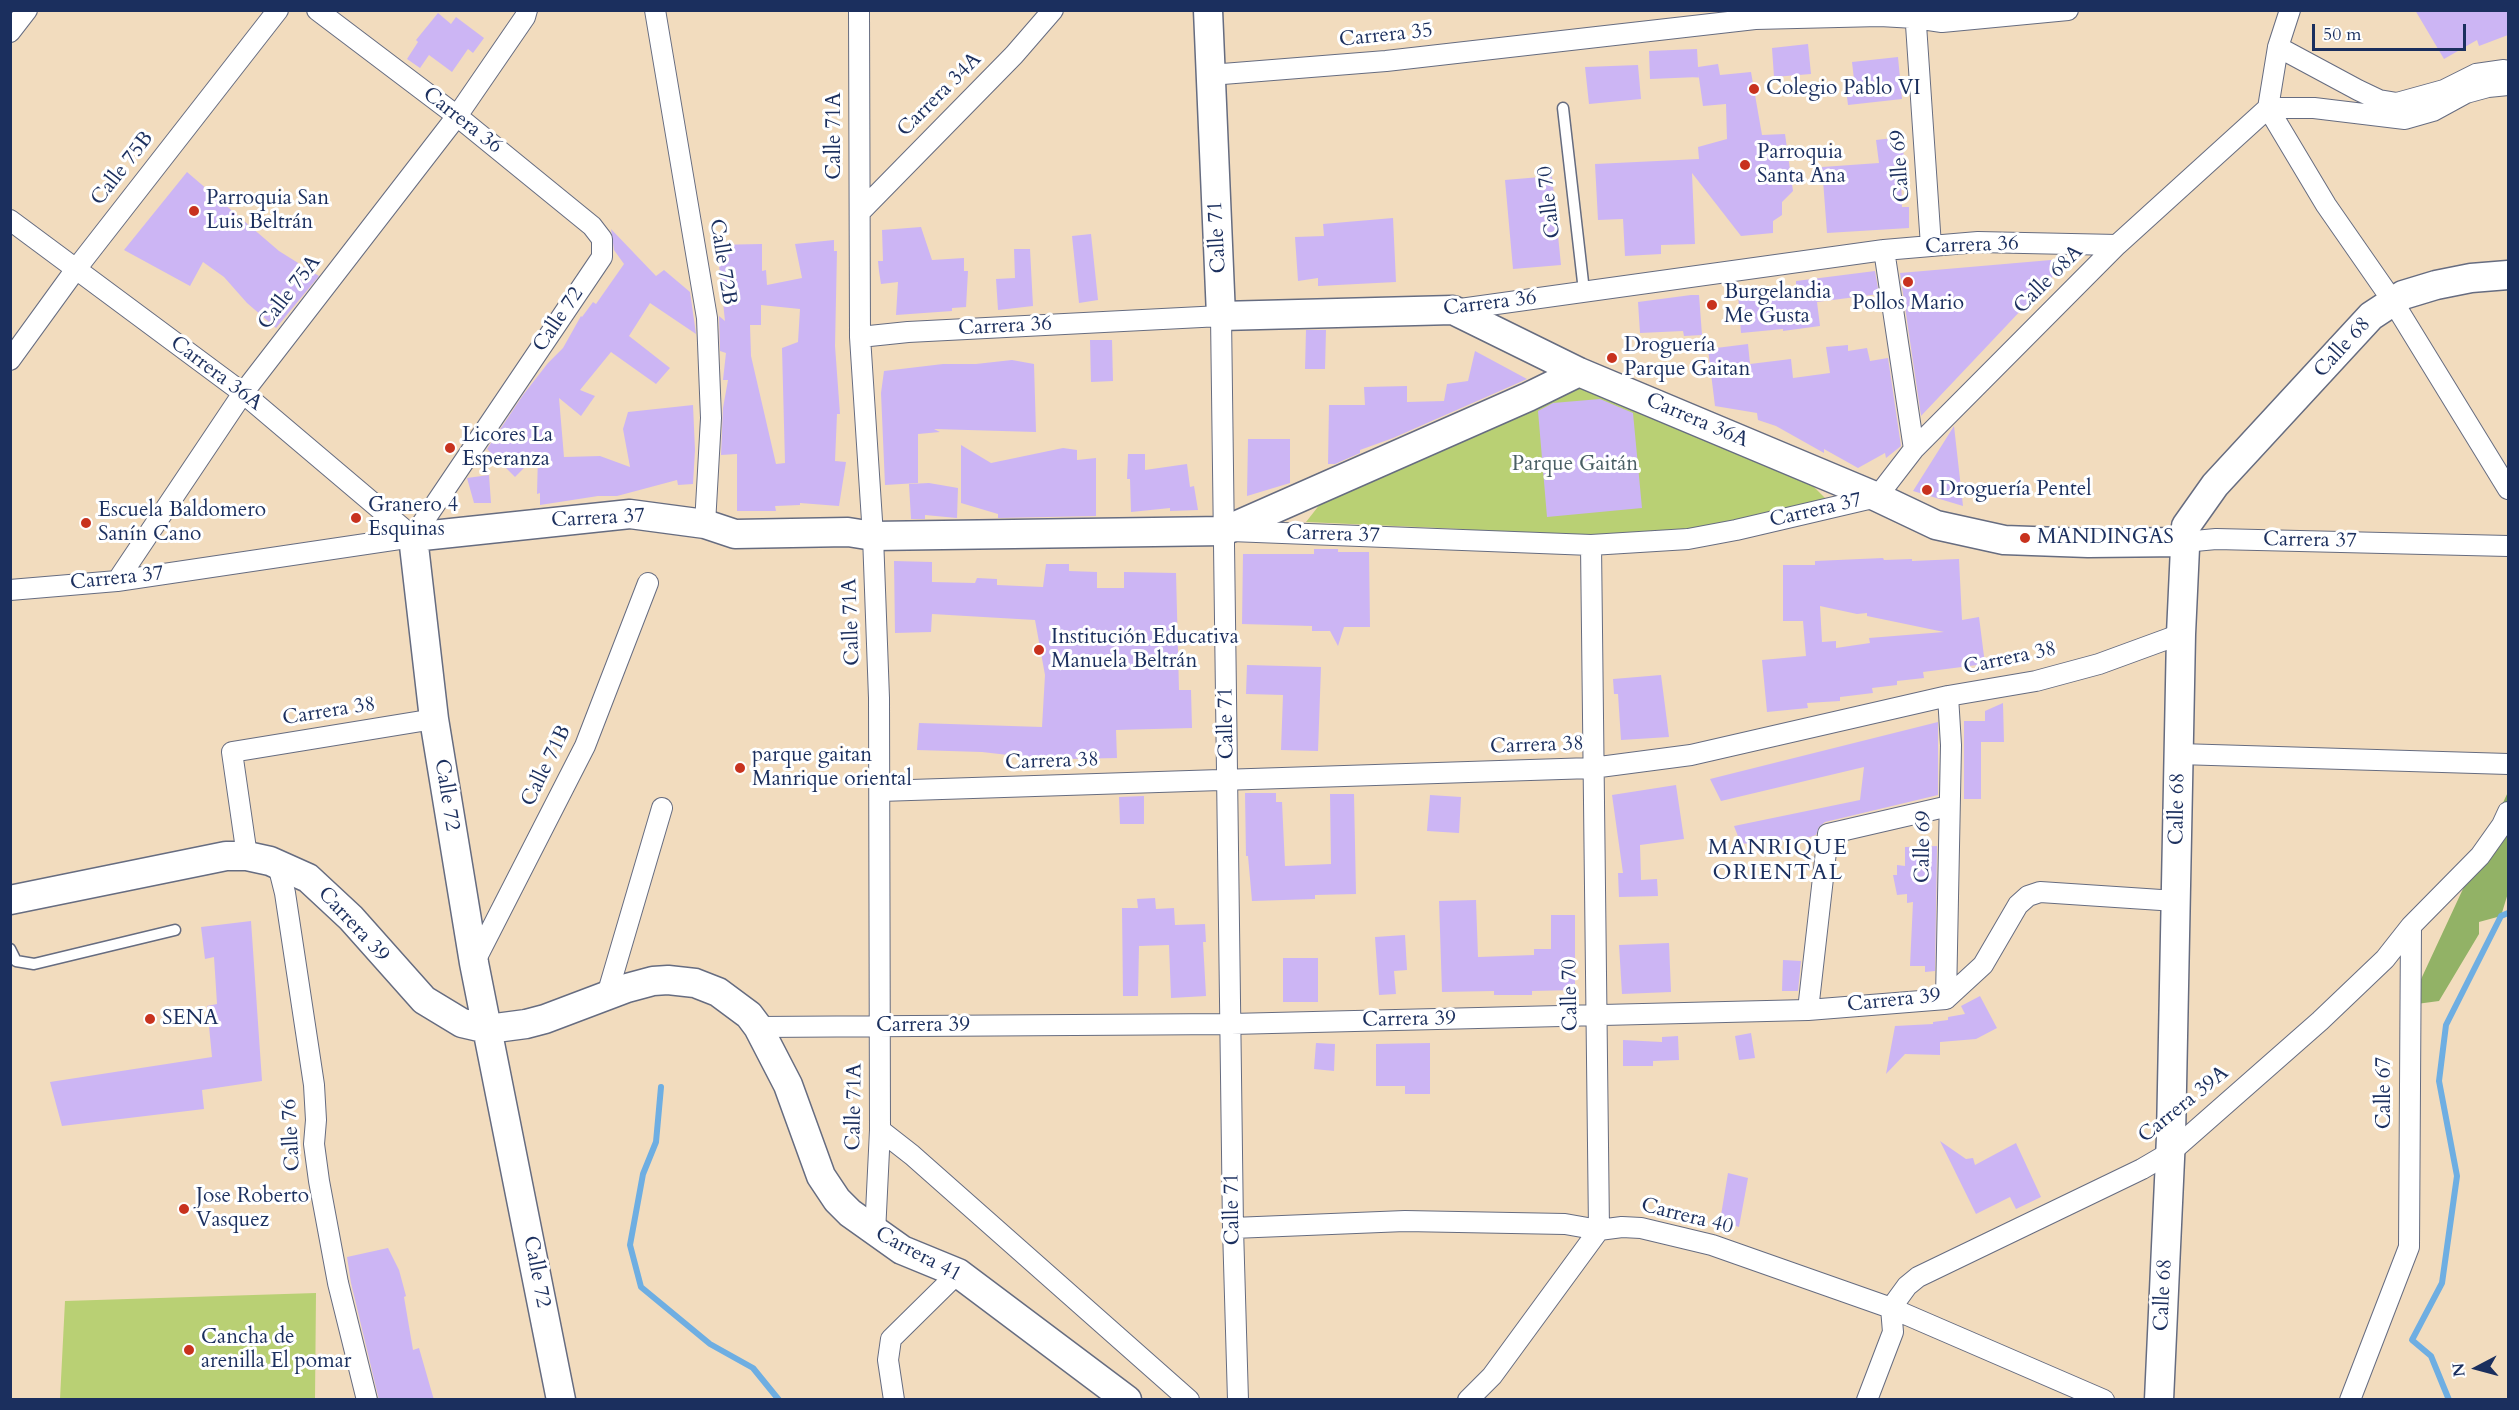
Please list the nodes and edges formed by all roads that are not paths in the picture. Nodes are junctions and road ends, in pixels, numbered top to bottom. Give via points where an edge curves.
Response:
1 (27, 10) edge
2 (278, 10) edge
3 (316, 10) edge
4 (527, 10) edge
5 (655, 10) edge
6 (859, 10) edge
7 (1053, 10) edge
8 (1208, 10) edge
9 (2068, 10) edge
10 (2290, 10) edge
11 (1915, 14) edge
12 (10, 32) edge
13 (2278, 47) junction
14 (1210, 75) junction
15 (2506, 78) edge
16 (1563, 108) dead end
17 (2268, 108) junction
18 (457, 116) junction
19 (860, 212) junction
20 (10, 220) edge
21 (602, 239) joint
22 (2117, 245) junction
23 (1931, 246) junction
24 (1884, 250) junction
25 (76, 269) junction
26 (2508, 275) edge
27 (1584, 291) junction
28 (2392, 300) junction
29 (1453, 310) junction
30 (1221, 316) junction
31 (860, 337) junction
32 (10, 360) edge
33 (1579, 372) junction
34 (243, 393) junction
35 (1914, 449) junction
36 (2508, 489) edge
37 (1877, 497) junction
38 (705, 524) junction
39 (1224, 531) junction
40 (873, 536) junction
41 (412, 537) junction
42 (2184, 542) junction
43 (1591, 545) junction
44 (2508, 546) edge
45 (117, 581) junction
46 (648, 583) dead end
47 (10, 590) edge
48 (2181, 634) junction
49 (1948, 696) junction
50 (434, 719) junction
51 (2179, 754) junction
52 (2508, 765) edge
53 (1592, 768) junction
54 (1228, 781) junction
55 (880, 790) junction
56 (1949, 806) junction
57 (662, 808) dead end
58 (2508, 812) edge
59 (247, 856) junction
60 (278, 865) junction
61 (10, 900) edge
62 (2176, 901) junction
63 (2411, 926) junction
64 (175, 930) dead end
65 (10, 950) edge
66 (474, 963) junction
67 (607, 995) junction
68 (1946, 999) junction
69 (1808, 1010) junction
70 (1595, 1015) junction
71 (1231, 1024) junction
72 (880, 1026) junction
73 (758, 1027) junction
74 (488, 1029) junction
75 (880, 1130) junction
76 (2171, 1152) junction
77 (1233, 1228) junction
78 (1599, 1230) junction
79 (875, 1233) junction
80 (958, 1273) junction
81 (1891, 1308) junction
82 (367, 1400) edge
83 (561, 1400) edge
84 (894, 1400) edge
85 (1127, 1400) edge
86 (1189, 1400) edge
87 (1238, 1400) edge
88 (1468, 1400) edge
89 (1867, 1400) edge
90 (2104, 1400) edge
91 (2159, 1400) edge
92 (2350, 1400) edge

1 - 12 street
2 - 25 street, Calle 75B
3 - 18 street, Carrera 36
4 - 18 street, Calle 75A
5 - 38 street, Calle 72B via 707,318 711,418
6 - 19 street, Calle 71A
7 - 19 street, Carrera 34A
8 - 14 street, Calle 71
9 - 11 street, Carrera 35 via 1942,22
10 - 13 street
11 - 14 street, Carrera 35 via 1755,19 1386,61
11 - 23 street, Calle 69
13 - 15 street via 2379,100 2397,103 2444,90 2476,75
13 - 17 street
14 - 30 street, Calle 71
15 - 17 street via 2433,111 2405,119 2314,108
16 - 27 lane, Calle 70
17 - 22 street, Calle 68A
17 - 28 street, Calle 68 via 2326,205
18 - 21 street, Carrera 36 via 592,226
18 - 34 street, Calle 75A
19 - 31 street, Calle 71A
20 - 25 street, Carrera 36A
21 - 41 street, Calle 72 via 602,257
22 - 23 street, Carrera 36 via 1978,242
22 - 35 street, Calle 68A
23 - 24 street, Carrera 36
24 - 27 street, Carrera 36
24 - 35 street
25 - 32 street, Calle 75B
25 - 34 street, Carrera 36A
26 - 28 street via 2436,285
27 - 29 street, Carrera 36
28 - 36 street, Calle 68
28 - 42 street, Calle 68 via 2371,316 2205,497 2186,526
29 - 30 street, Carrera 36
29 - 33 street, Carrera 36A
30 - 31 street, Carrera 36
30 - 39 street, Calle 71
31 - 40 street, Calle 71A
33 - 37 street, Carrera 36A
33 - 39 street, Carrera 37
34 - 41 street, Carrera 36A
34 - 45 street, Calle 75A
35 - 37 street, Calle 68A
37 - 42 street, Carrera 37 via 1936,525 2004,540
37 - 43 street, Carrera 37 via 1688,539
38 - 40 street, Carrera 37 via 735,534 848,532
38 - 41 street, Carrera 37 via 630,514
39 - 40 street, Carrera 37
39 - 43 street, Carrera 37
39 - 54 street, Calle 71
40 - 55 street, Calle 71A
41 - 45 street, Carrera 37
41 - 50 street, Calle 72
42 - 44 street, Carrera 37 via 2216,539
42 - 48 street, Calle 68
43 - 53 street, Calle 70
45 - 47 street, Carrera 37
46 - 66 street, Calle 71B via 585,746
48 - 49 street, Carrera 38 via 2067,673
48 - 51 street, Calle 68
49 - 53 street, Carrera 38 via 1691,755
49 - 56 street, Calle 69
50 - 59 street, Carrera 38 via 232,752
50 - 66 street, Calle 72
51 - 52 street
51 - 62 street, Calle 68
53 - 54 street, Carrera 38
53 - 70 street, Calle 70
54 - 55 street, Carrera 38
54 - 71 street, Calle 71
55 - 72 street, Calle 71A
56 - 68 street, Calle 69
56 - 69 street via 1828,834
57 - 67 street
58 - 63 street via 2480,856
59 - 60 street, Carrera 39
59 - 61 street, Carrera 39 via 226,856
60 - 74 street, Carrera 39 via 308,878 336,903 424,1000 462,1023
60 - 82 street, Calle 76 via 314,1085 314,1144 319,1181 338,1283
62 - 68 street, Carrera 39 via 2040,892 2028,896 2018,905 1983,965
62 - 76 street, Calle 68
63 - 76 street, Carrera 39A via 2385,959 2320,1022
63 - 92 street, Calle 67 via 2409,1247
64 - 65 lane via 34,964 16,960
66 - 74 street, Calle 72
67 - 73 street, Carrera 39 via 653,981 695,983 729,998
67 - 74 street, Carrera 39 via 545,1019
68 - 69 street, Carrera 39
69 - 70 street, Carrera 39
70 - 71 street, Carrera 39
70 - 78 street, Calle 70
71 - 72 street, Carrera 39
71 - 77 street, Calle 71
72 - 73 street, Carrera 39
72 - 75 street, Calle 71A
73 - 79 street, Carrera 41 via 788,1085 821,1176 837,1200
74 - 83 street, Calle 72
75 - 79 street, Calle 71A
75 - 86 street
76 - 81 street, Carrera 39A via 1918,1277
76 - 91 street, Calle 68
77 - 78 street, Carrera 40 via 1405,1221 1565,1224
77 - 87 street, Calle 71
78 - 81 street, Carrera 40 via 1622,1227 1677,1235
78 - 88 street via 1492,1376
79 - 80 street, Carrera 41 via 902,1250
80 - 84 street via 891,1339 888,1360
80 - 85 street, Carrera 41
81 - 89 street via 1893,1332
81 - 90 street, Carrera 40

